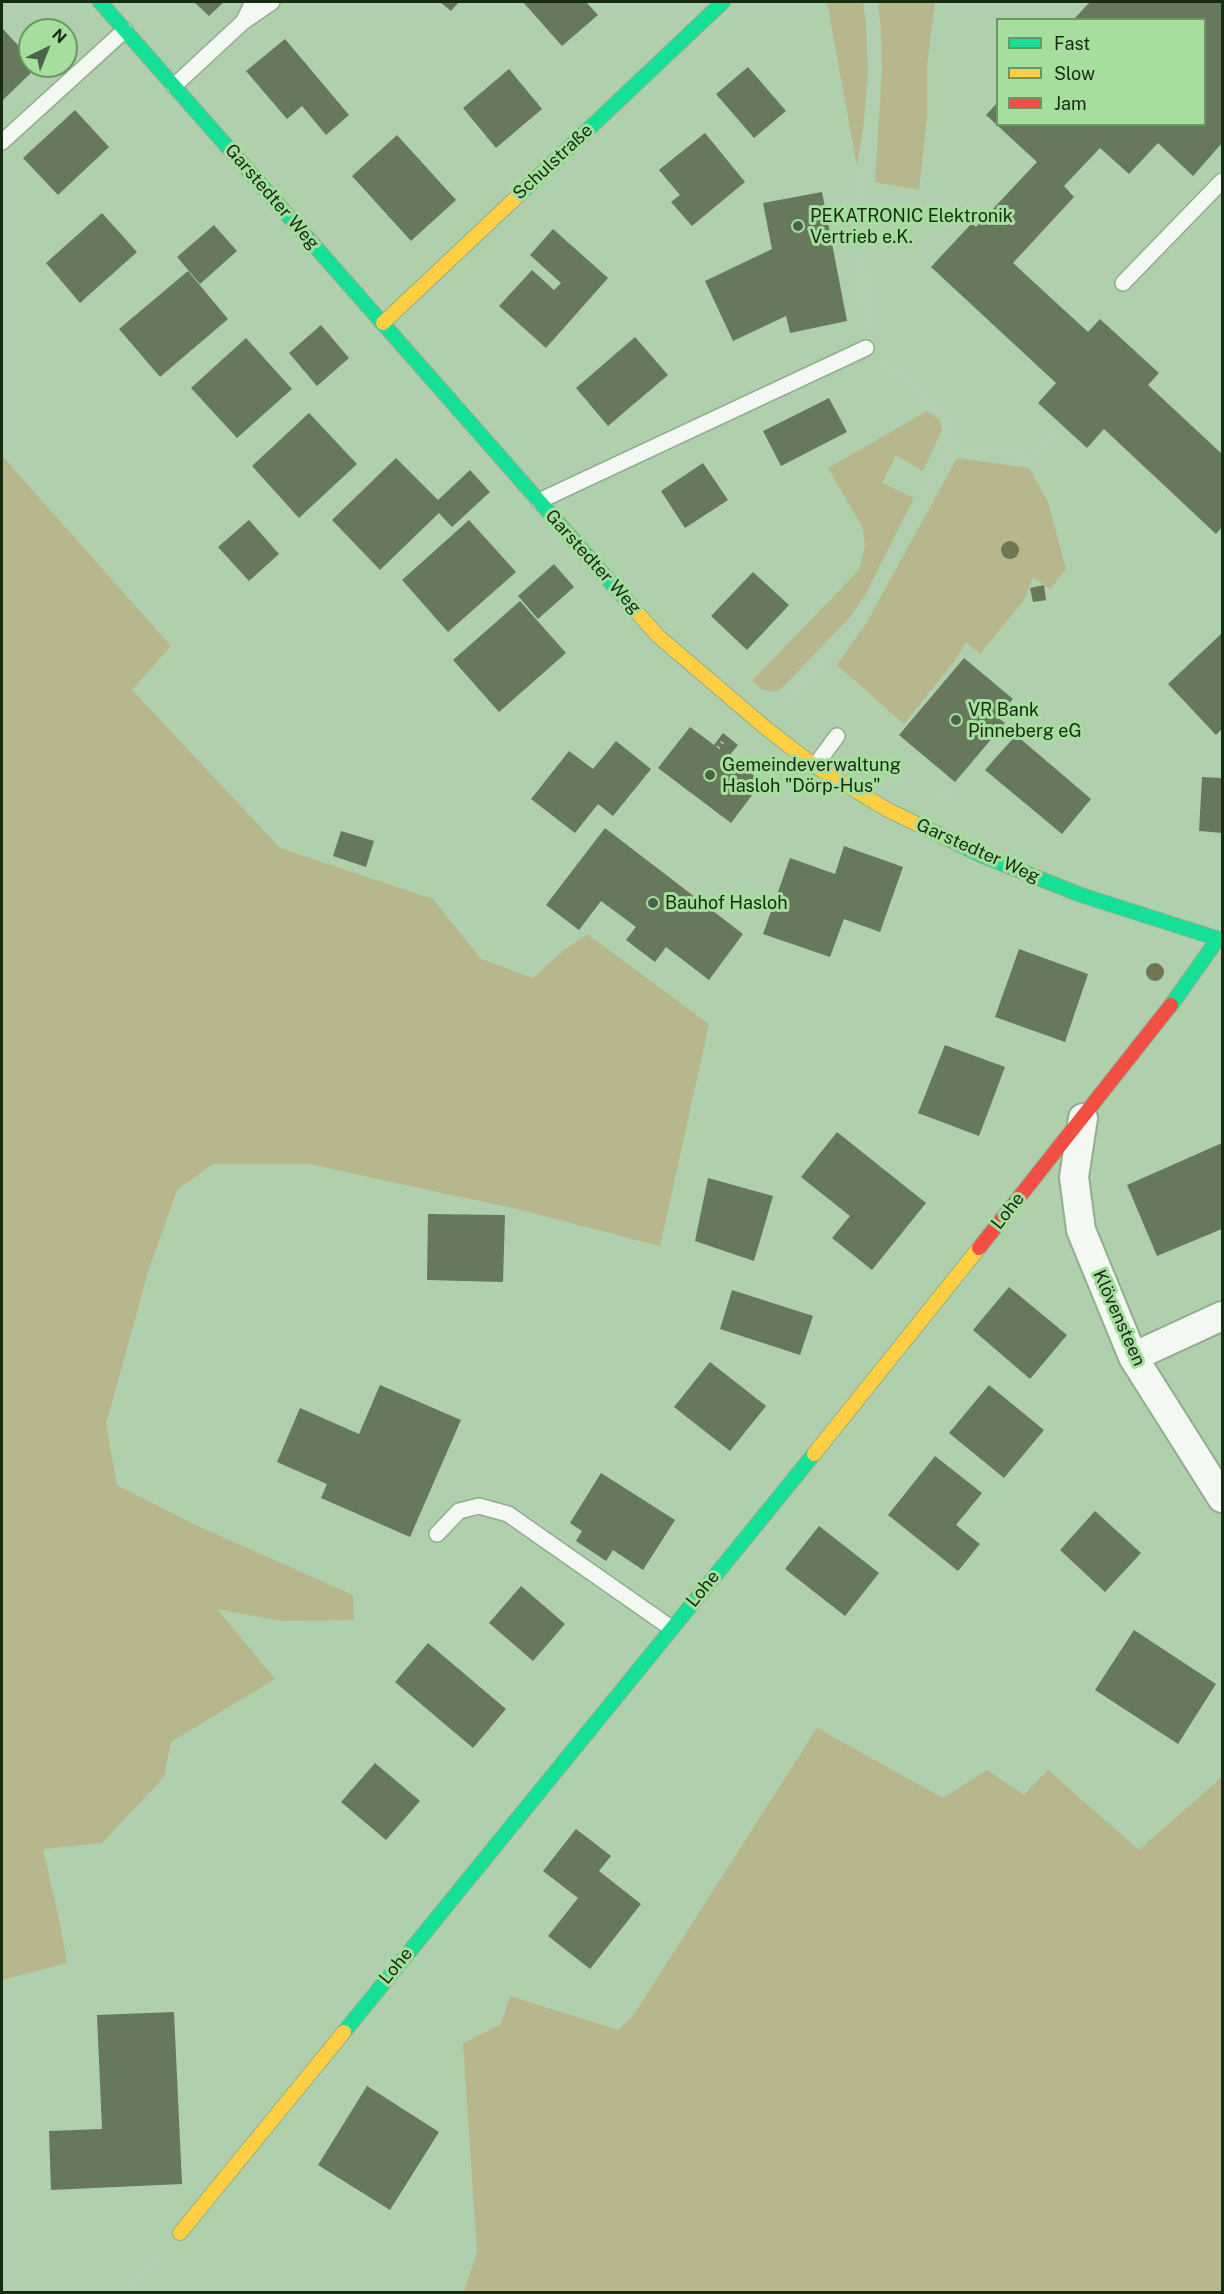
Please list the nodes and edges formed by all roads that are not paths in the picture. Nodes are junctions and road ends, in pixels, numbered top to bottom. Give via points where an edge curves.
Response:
1 (100, 2) edge
2 (252, 2) edge
3 (272, 2) edge
4 (723, 2) edge
5 (243, 22) junction
6 (125, 30) junction
7 (174, 86) junction
8 (2, 142) edge
9 (1222, 181) edge
10 (1123, 283) dead end
11 (383, 323) junction
12 (866, 348) road end
13 (539, 501) junction
14 (837, 736) dead end
15 (815, 766) junction
16 (1220, 939) edge
17 (1083, 1118) junction
18 (1222, 1316) edge
19 (1133, 1357) junction
20 (1222, 1498) edge
21 (437, 1534) dead end
22 (671, 1628) junction
23 (180, 2233) road end

1 - 6 street, Garstedter Weg
2 - 5 lane
3 - 5 lane
4 - 11 street, Schulstraße
5 - 7 lane
6 - 7 street, Garstedter Weg
6 - 8 lane
7 - 11 street, Garstedter Weg
9 - 10 lane
11 - 13 street, Garstedter Weg
12 - 13 lane
13 - 15 street, Garstedter Weg via 658,636
14 - 15 lane
15 - 16 street, Garstedter Weg via 888,810 983,856 1081,895
16 - 17 street, Lohe
17 - 19 street, Klövensteen via 1074,1177 1082,1230
17 - 22 street, Lohe
18 - 19 street
19 - 20 street, Klövensteen
21 - 22 lane via 459,1511 479,1506 508,1514
22 - 23 street, Lohe

